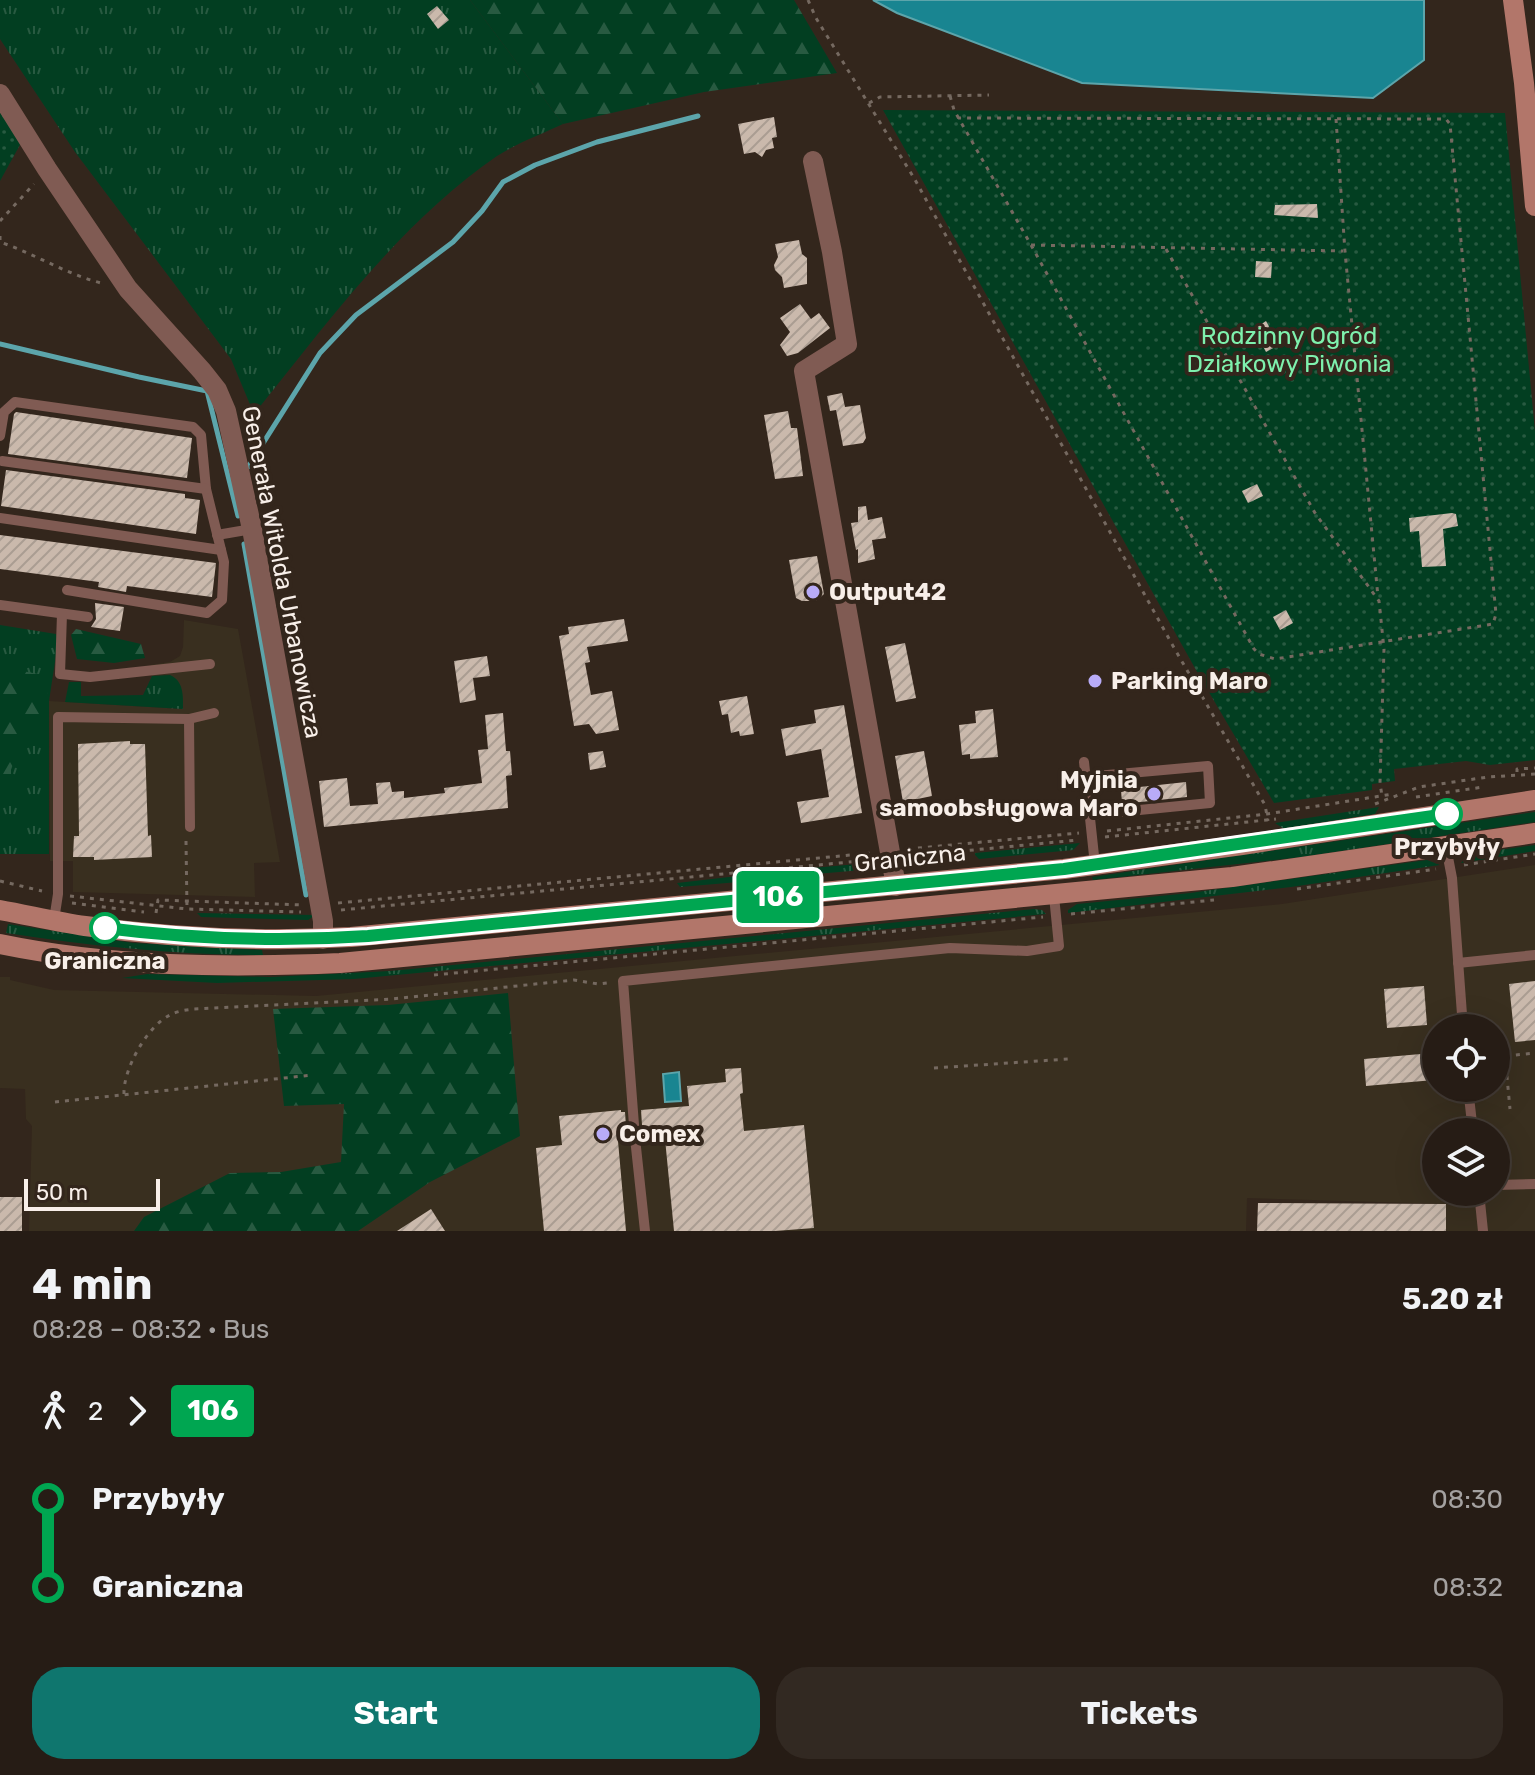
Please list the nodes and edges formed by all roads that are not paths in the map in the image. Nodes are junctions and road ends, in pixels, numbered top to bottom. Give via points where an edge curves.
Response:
1 (1513, 0) edge
2 (0, 94) edge
3 (813, 161) dead end
4 (1535, 206) edge
5 (0, 436) edge
6 (1, 460) edge
7 (206, 489) junction
8 (0, 518) edge
9 (252, 529) junction
10 (217, 535) junction
11 (221, 550) junction
12 (67, 590) dead end
13 (0, 605) edge
14 (62, 614) junction
15 (88, 617) dead end
16 (210, 664) dead end
17 (214, 713) dead end
18 (189, 719) junction
19 (1084, 762) dead end
20 (1085, 777) junction
21 (1535, 800) edge
22 (1089, 815) junction
23 (190, 827) road end
24 (1535, 833) edge
25 (1446, 847) junction
26 (1095, 865) junction
27 (896, 886) junction
28 (1054, 896) junction
29 (56, 905) junction
30 (0, 910) edge
31 (323, 939) junction
32 (0, 944) edge
33 (1535, 955) edge
34 (1458, 963) junction
35 (1462, 1014) edge
36 (1535, 1184) edge
37 (1510, 1185) edge
38 (1480, 1206) edge
39 (645, 1231) edge
40 (1483, 1231) edge

1 - 4 main road
2 - 9 street, Generała Witolda Urbanowicza via 128,289 217,390
3 - 27 street via 847,344 804,371
5 - 7 lane via 4,412 15,402 193,427 201,435
6 - 7 lane
7 - 10 lane
8 - 11 lane
9 - 10 lane
9 - 31 street, Generała Witolda Urbanowicza via 311,908
10 - 11 lane
11 - 12 lane via 222,600 207,613
13 - 14 lane
14 - 15 lane
14 - 16 lane via 60,674 90,677
17 - 18 lane
18 - 23 lane
18 - 29 lane via 58,717
19 - 20 lane
20 - 22 lane
20 - 22 lane via 1208,766 1210,803
21 - 26 main road, Graniczna
22 - 26 lane
24 - 25 main road
25 - 28 main road
25 - 34 lane
26 - 27 main road, Graniczna
27 - 31 main road, Graniczna
28 - 32 main road via 340,963 231,966 126,961
28 - 39 lane via 1059,946 1027,951 950,948 623,981
29 - 30 main road, Graniczna
29 - 31 main road, Graniczna via 174,935
33 - 34 lane
34 - 35 lane
36 - 37 lane
38 - 40 lane

